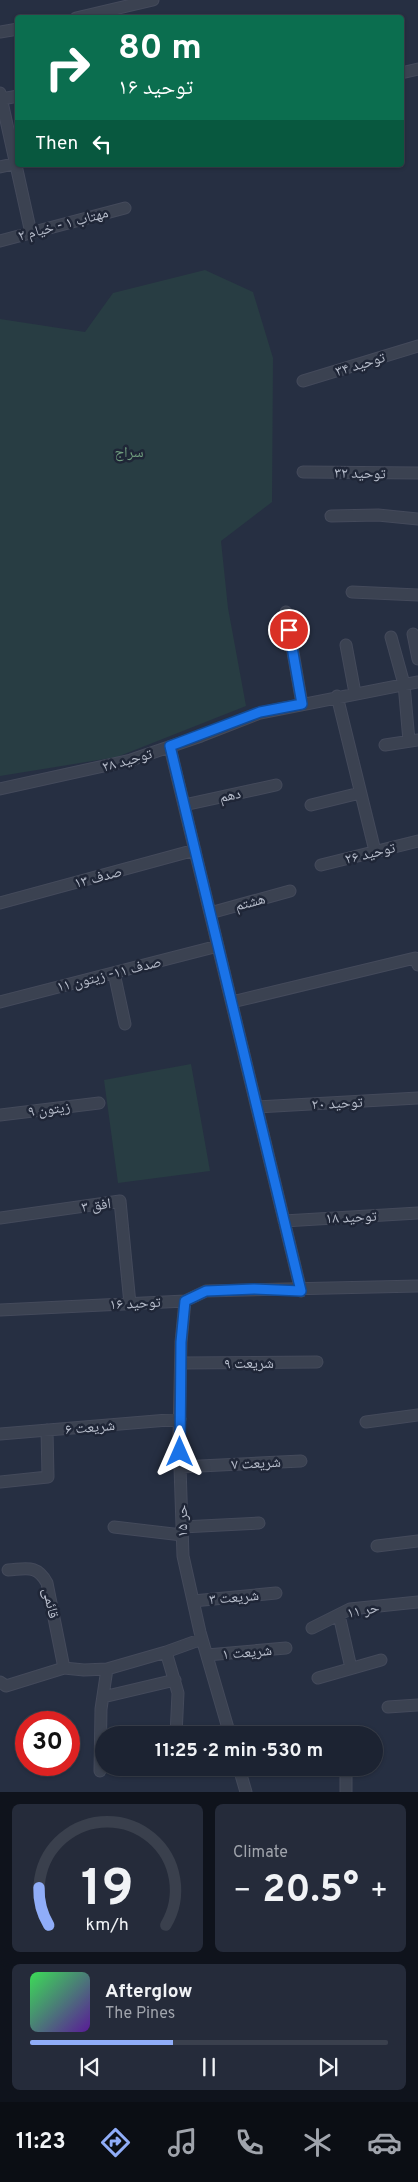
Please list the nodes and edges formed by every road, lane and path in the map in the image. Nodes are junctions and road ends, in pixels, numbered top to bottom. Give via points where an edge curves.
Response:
1 (153, 0) edge
2 (89, 15) edge
3 (15, 30) edge
4 (0, 32) edge
5 (418, 69) edge
6 (404, 72) edge
7 (1, 96) edge
8 (15, 96) edge
9 (15, 155) edge
10 (15, 163) edge
11 (0, 167) edge
12 (18, 167) edge
13 (125, 208) dead end
14 (31, 233) junction
15 (0, 241) edge
16 (418, 346) edge
17 (303, 381) dead end
18 (303, 472) dead end
19 (418, 473) edge
20 (331, 516) dead end
21 (418, 519) edge
22 (352, 592) dead end
23 (418, 595) edge
24 (286, 612) dead end
25 (413, 634) dead end
26 (391, 638) dead end
27 (346, 645) dead end
28 (418, 659) edge
29 (418, 682) edge
30 (404, 684) junction
31 (355, 693) junction
32 (337, 696) junction
33 (302, 704) junction
34 (413, 740) edge
35 (385, 745) dead end
36 (170, 746) junction
37 (276, 785) dead end
38 (0, 789) edge
39 (360, 793) junction
40 (311, 804) dead end
41 (184, 805) junction
42 (418, 841) edge
43 (195, 850) junction
44 (375, 852) junction
45 (321, 864) dead end
46 (290, 891) dead end
47 (0, 903) edge
48 (210, 913) junction
49 (218, 946) junction
50 (417, 962) edge
51 (114, 973) junction
52 (0, 1002) edge
53 (232, 1002) junction
54 (125, 1024) dead end
55 (418, 1098) edge
56 (99, 1103) dead end
57 (257, 1107) junction
58 (0, 1115) edge
59 (418, 1213) edge
60 (0, 1218) edge
61 (284, 1221) junction
62 (418, 1286) edge
63 (301, 1291) junction
64 (185, 1301) junction
65 (130, 1304) junction
66 (0, 1310) edge
67 (317, 1362) dead end
68 (181, 1363) junction
69 (418, 1415) edge
70 (180, 1419) junction
71 (366, 1422) dead end
72 (47, 1430) junction
73 (0, 1434) edge
74 (301, 1461) dead end
75 (180, 1467) junction
76 (0, 1482) edge
77 (260, 1524) dead end
78 (114, 1527) dead end
79 (182, 1531) junction
80 (418, 1541) edge
81 (377, 1546) dead end
82 (8, 1570) dead end
83 (276, 1593) dead end
84 (193, 1601) junction
85 (418, 1602) edge
86 (339, 1615) junction
87 (312, 1628) dead end
88 (202, 1639) junction
89 (286, 1648) dead end
90 (166, 1652) junction
91 (208, 1655) junction
92 (381, 1660) dead end
93 (64, 1668) junction
94 (351, 1668) junction
95 (107, 1669) junction
96 (318, 1678) dead end
97 (175, 1680) junction
98 (0, 1682) edge
99 (103, 1696) junction
100 (418, 1705) edge
101 (388, 1707) dead end
102 (102, 1726) edge
103 (176, 1726) edge
104 (228, 1726) edge
105 (241, 1776) edge
106 (346, 1776) edge
107 (246, 1792) edge
108 (346, 1792) edge

1 - 2 street
3 - 4 street
5 - 6 street
7 - 8 street
7 - 9 street
10 - 11 street
12 - 14 street
13 - 14 street, مهتاب ۱ - خیام ۲
14 - 15 street, مهتاب ۱ - خیام ۲
16 - 17 street, توحید ۳۴
18 - 19 street, توحید ۳۲
20 - 21 street
22 - 23 street
24 - 33 street
25 - 28 street
26 - 30 street
27 - 31 street
29 - 30 street, توحید ۲۸
30 - 31 street, توحید ۲۸
30 - 34 street
31 - 32 street, توحید ۲۸
32 - 33 street, توحید ۲۸
32 - 39 street
33 - 36 street, توحید ۲۸ via 260,712
34 - 35 street
36 - 38 street, توحید ۲۸ via 131,760
36 - 41 street
37 - 41 street, دهم
39 - 40 street
39 - 44 street
41 - 43 street
42 - 44 street, توحید ۲۶
43 - 47 street, صدف ۱۳
43 - 48 street
44 - 45 street, توحید ۲۶
46 - 48 street, هشتم
48 - 49 street
49 - 51 street, صدف ۱۱- زیتون ۱۱
49 - 53 street
50 - 53 street
51 - 52 street, صدف ۱۱- زیتون ۱۱
51 - 54 street
53 - 57 street
55 - 57 street, توحید ۲۰
56 - 58 street, زیتون ۹
57 - 61 street
59 - 61 street, توحید ۱۸
60 - 65 street, افق ۳ via 120,1201
61 - 63 street
62 - 63 street, توحید ۱۶
63 - 64 street, توحید ۱۶ via 206,1291
64 - 65 street, توحید ۱۶
64 - 68 street, حر ۱۵
65 - 66 street, توحید ۱۶
67 - 68 street, شریعت ۹
68 - 70 street, حر ۱۵
69 - 71 street
70 - 72 street, شریعت ۶
70 - 75 street, حر ۱۵
72 - 73 street, شریعت ۶
72 - 76 street via 48,1478
74 - 75 street, شریعت ۷
75 - 79 street, حر ۱۵
77 - 79 street
78 - 79 street
79 - 84 street, حر ۱۵ via 182,1556
80 - 81 street
82 - 93 street, قائمی via 34,1569 41,1572
83 - 84 street, شریعت ۳
84 - 88 street, حر ۱۵
85 - 86 street, حر ۱۱ via 350,1609
86 - 87 street, حر ۱۱
86 - 94 street
88 - 90 street
88 - 91 street, حر ۱۵
89 - 91 street, شریعت ۱
90 - 95 street
90 - 97 street
91 - 104 street, حر ۱۵
92 - 94 street
93 - 95 street
93 - 98 street via 6,1686
94 - 96 street
95 - 99 street
97 - 99 street
97 - 103 street via 178,1693
99 - 102 street
100 - 101 street
105 - 107 street
106 - 108 street

